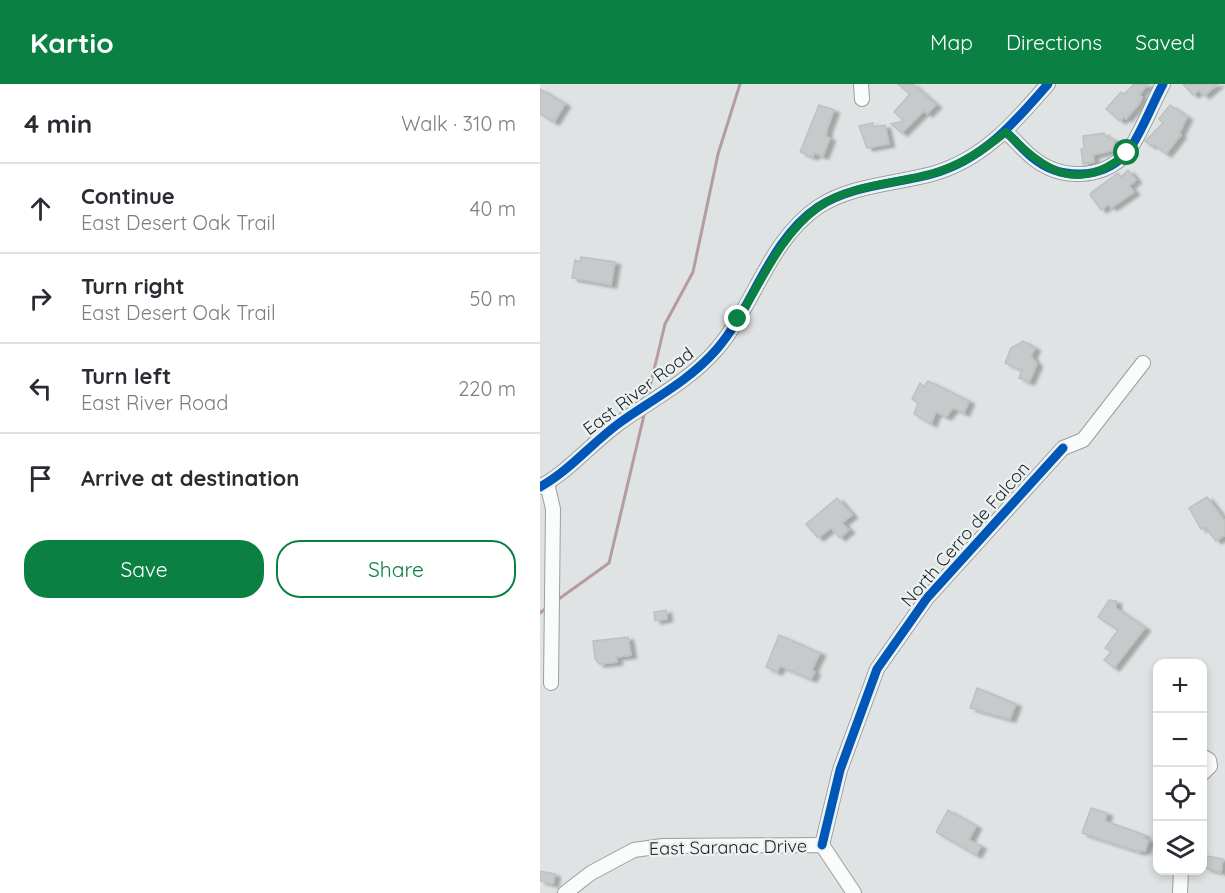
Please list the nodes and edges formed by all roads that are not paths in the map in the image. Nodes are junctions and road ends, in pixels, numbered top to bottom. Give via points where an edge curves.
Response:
1 (861, 84) edge
2 (1048, 84) edge
3 (1163, 84) edge
4 (862, 99) dead end
5 (1006, 132) junction
6 (1143, 363) dead end
7 (544, 485) edge
8 (540, 513) edge
9 (553, 525) junction
10 (550, 682) dead end
11 (822, 845) junction
12 (1181, 875) edge
13 (565, 893) edge
14 (854, 893) edge
15 (1180, 893) edge

1 - 4 street
2 - 5 street, East River Road
3 - 5 street via 1127,153 1097,173 1063,173 1047,167
5 - 7 street, East River Road via 978,154 952,167 847,194 819,207 785,240 716,350 696,370 619,423
6 - 11 street, North Cerro de Falcon via 1083,440 1063,448 927,598 877,669 840,770
7 - 9 street via 553,509
8 - 9 street
9 - 10 street
11 - 13 street, East Saranac Drive via 663,846 634,850 591,873
11 - 14 street, East Saranac Drive
12 - 15 street

